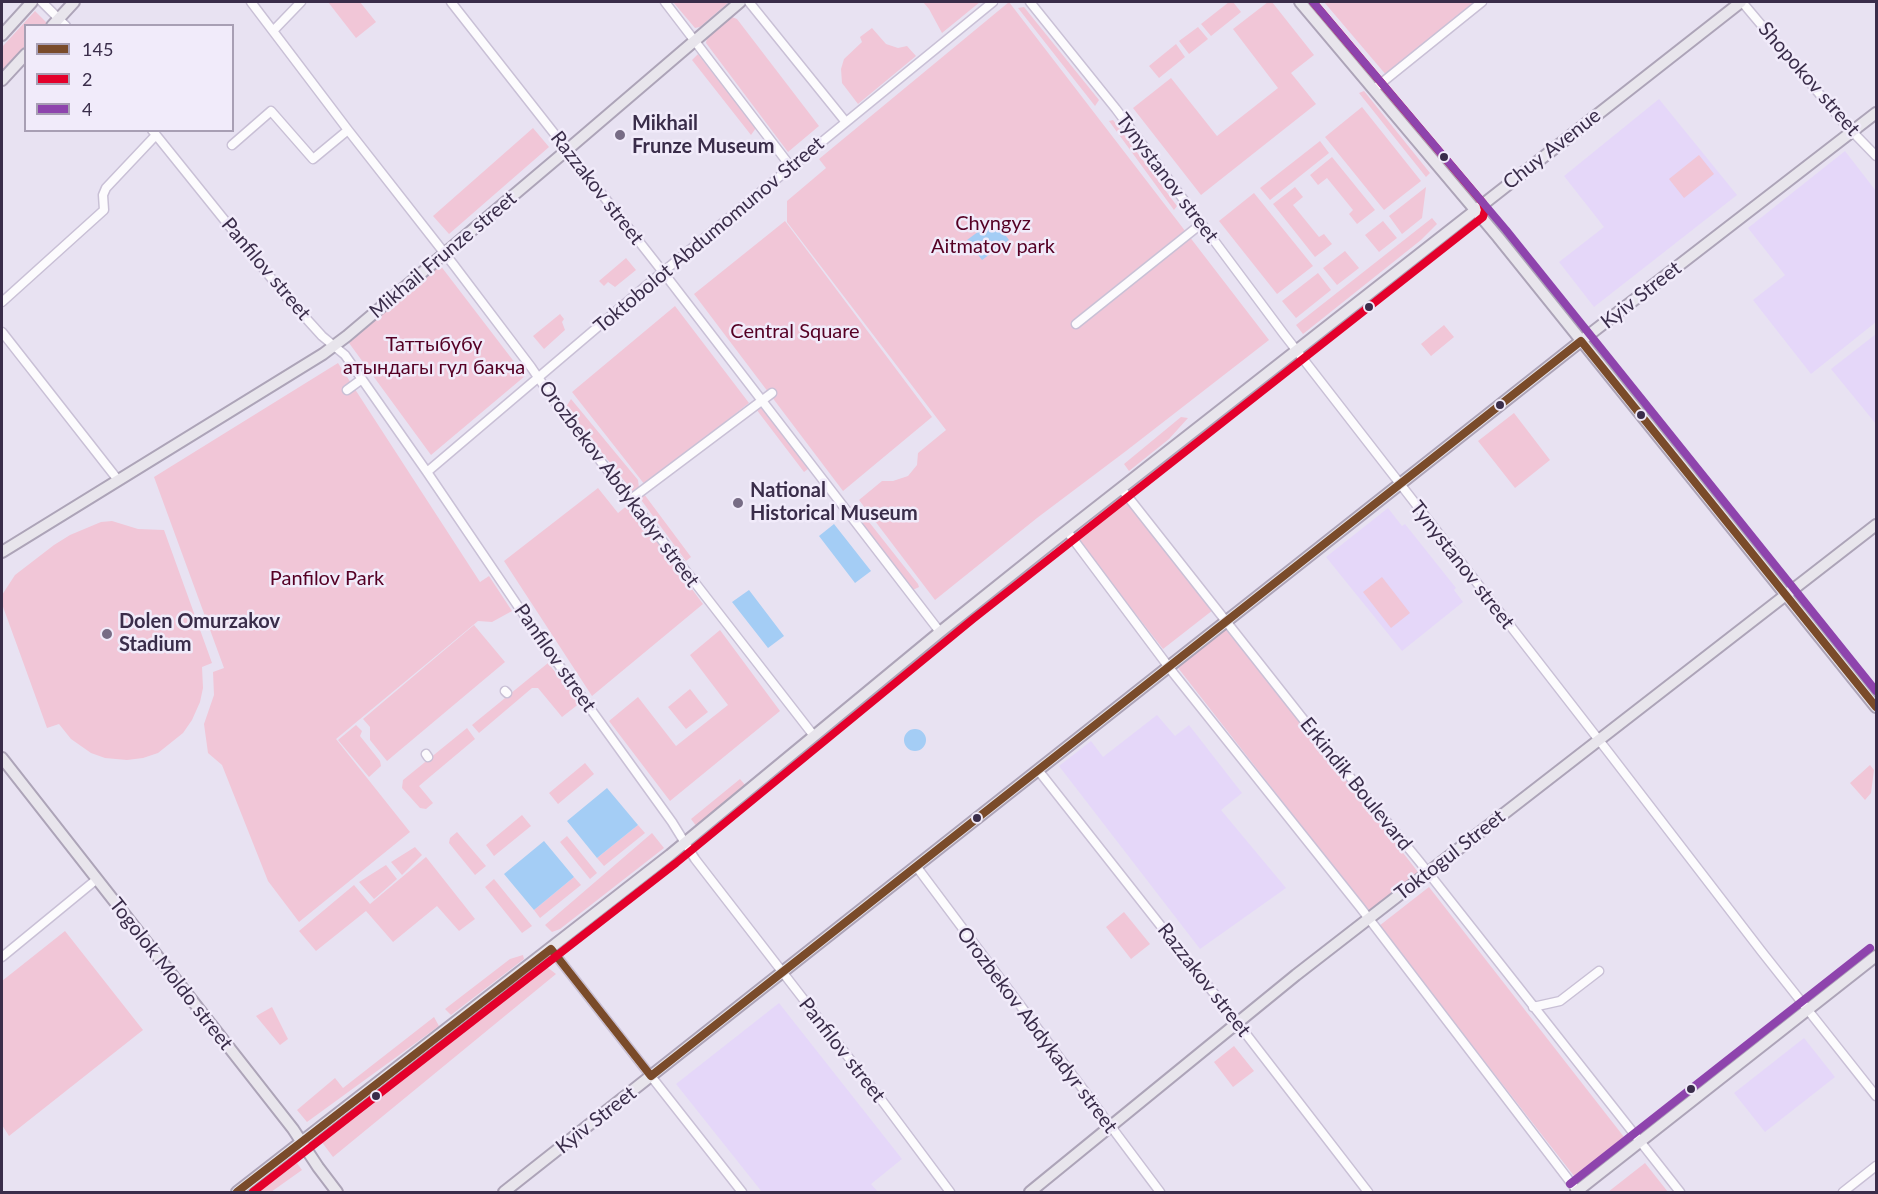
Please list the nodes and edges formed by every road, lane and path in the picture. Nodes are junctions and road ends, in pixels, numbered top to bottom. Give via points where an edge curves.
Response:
1 (32, 2) edge
2 (42, 2) edge
3 (74, 2) edge
4 (250, 2) edge
5 (301, 2) edge
6 (451, 2) edge
7 (666, 2) edge
8 (740, 2) edge
9 (749, 2) edge
10 (993, 2) edge
11 (1030, 2) edge
12 (1300, 2) edge
13 (1482, 2) edge
14 (1742, 2) edge
15 (59, 23) edge
16 (273, 31) junction
17 (2, 35) edge
18 (695, 39) junction
19 (24, 56) edge
20 (2, 80) edge
21 (1374, 89) junction
22 (1876, 112) edge
23 (845, 121) junction
24 (348, 130) junction
25 (1853, 131) junction
26 (154, 133) edge
27 (232, 145) dead end
28 (567, 150) junction
29 (1876, 156) edge
30 (791, 166) junction
31 (1475, 210) junction
32 (1201, 224) junction
33 (445, 253) junction
34 (663, 272) junction
35 (2, 302) edge
36 (1076, 324) dead end
37 (2, 332) edge
38 (1581, 341) junction
39 (334, 345) junction
40 (1297, 351) junction
41 (538, 377) junction
42 (363, 379) junction
43 (347, 390) dead end
44 (772, 393) dead end
45 (762, 400) junction
46 (427, 471) junction
47 (118, 480) junction
48 (1400, 484) junction
49 (1121, 488) junction
50 (631, 499) junction
51 (1876, 525) edge
52 (1067, 531) junction
53 (2, 552) edge
54 (1786, 595) junction
55 (1226, 622) junction
56 (940, 632) junction
57 (1169, 667) junction
58 (1876, 707) edge
59 (814, 736) junction
60 (1599, 740) junction
61 (2, 758) edge
62 (1038, 770) junction
63 (685, 843) junction
64 (916, 866) junction
65 (1428, 872) junction
66 (97, 879) junction
67 (1368, 918) junction
68 (551, 949) junction
69 (1876, 956) edge
70 (2, 957) edge
71 (1599, 971) dead end
72 (782, 972) junction
73 (1533, 1007) junction
74 (1808, 1010) junction
75 (1237, 1022) junction
76 (651, 1076) junction
77 (1876, 1096) edge
78 (1110, 1128) junction
79 (1641, 1142) junction
80 (302, 1143) junction
81 (1876, 1166) edge
82 (237, 1192) edge
83 (338, 1192) edge
84 (504, 1192) edge
85 (742, 1192) edge
86 (950, 1192) edge
87 (1030, 1192) edge
88 (1160, 1192) edge
89 (1368, 1192) edge
90 (1577, 1192) edge
91 (1680, 1192) edge
92 (1843, 1192) edge

1 - 17 main road
2 - 15 street
3 - 15 main road
4 - 16 street, Orozbekov Abdykadyr street
5 - 16 street
6 - 28 street, Razzakov street
7 - 18 street
8 - 18 main road, Mikhail Frunze street
9 - 23 street
10 - 23 street, Toktobolot Abdumomunov Street
11 - 32 street, Tynystanov street
12 - 21 main road
13 - 21 street
14 - 25 street, Shopokov street
14 - 31 main road, Chuy Avenue
16 - 24 street, Orozbekov Abdykadyr street
18 - 28 main road, Mikhail Frunze street
18 - 30 street
19 - 20 main road
21 - 31 main road
22 - 25 main road, Kyiv Street
23 - 30 street, Toktobolot Abdumomunov Street
24 - 27 street via 313,159 271,111
24 - 33 street, Orozbekov Abdykadyr street
25 - 29 street, Shopokov street
25 - 38 main road, Kyiv Street
26 - 35 street via 106,188 104,210
26 - 39 street, Panfilov street via 284,294
28 - 33 main road, Mikhail Frunze street
28 - 34 street, Razzakov street
30 - 34 street, Toktobolot Abdumomunov Street
31 - 38 main road
31 - 40 main road, Chuy Avenue
32 - 36 street
32 - 40 street, Tynystanov street
33 - 39 main road, Mikhail Frunze street
33 - 41 street, Orozbekov Abdykadyr street
34 - 41 street, Toktobolot Abdumomunov Street
34 - 45 street, Razzakov street
37 - 47 street
38 - 48 main road, Kyiv Street
38 - 54 main road
39 - 42 street, Panfilov street
39 - 47 main road, Mikhail Frunze street
40 - 48 street, Tynystanov street
40 - 49 main road, Chuy Avenue
41 - 46 street, Toktobolot Abdumomunov Street
41 - 50 street, Orozbekov Abdykadyr street
42 - 43 street
42 - 46 street, Panfilov street
44 - 45 street
45 - 50 street
45 - 56 street, Razzakov street
46 - 63 street, Panfilov street
47 - 53 main road, Mikhail Frunze street
48 - 55 main road, Kyiv Street
48 - 60 street, Tynystanov street
49 - 52 main road, Chuy Avenue
49 - 55 street, Erkindik Boulevard
50 - 59 street, Orozbekov Abdykadyr street
51 - 54 main road, Toktogul Street
52 - 56 main road, Chuy Avenue
52 - 57 street
54 - 58 main road
54 - 60 main road, Toktogul Street
55 - 57 main road, Kyiv Street
55 - 65 street, Erkindik Boulevard
56 - 59 main road, Chuy Avenue
57 - 62 main road, Kyiv Street
57 - 67 street
59 - 63 main road, Chuy Avenue
60 - 65 main road, Toktogul Street
60 - 74 street, Tynystanov street
61 - 66 main road, Togolok Moldo street
62 - 64 main road, Kyiv Street
62 - 75 street, Razzakov street
63 - 68 main road, Chuy Avenue
63 - 72 street, Panfilov street
64 - 72 main road, Kyiv Street
64 - 78 street, Orozbekov Abdykadyr street
65 - 67 main road, Toktogul Street
65 - 73 street, Erkindik Boulevard
66 - 70 street
66 - 80 main road, Togolok Moldo street
67 - 75 main road, Toktogul Street
67 - 90 street
68 - 76 street
68 - 80 main road, Chuy Avenue
69 - 74 main road
71 - 73 street via 1560,1001
72 - 76 main road, Kyiv Street
72 - 86 street, Panfilov street
73 - 79 street, Erkindik Boulevard
74 - 77 street, Tynystanov street
74 - 79 main road
75 - 78 main road, Toktogul Street
75 - 89 street, Razzakov street
76 - 84 main road, Kyiv Street
76 - 85 street
78 - 87 main road, Toktogul Street
78 - 88 street, Orozbekov Abdykadyr street
79 - 90 main road
79 - 91 street, Erkindik Boulevard
80 - 82 main road, Chuy Avenue
80 - 83 main road, Togolok Moldo street
81 - 92 street

